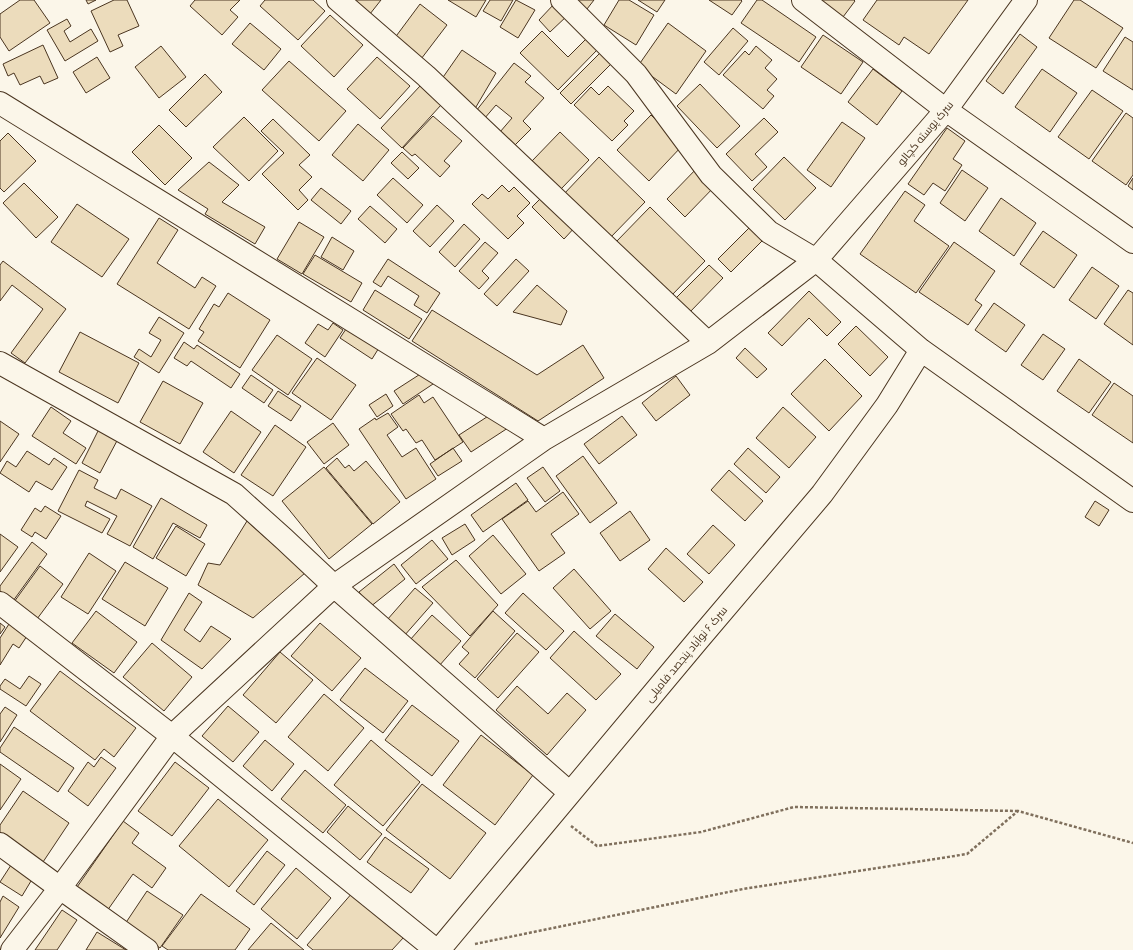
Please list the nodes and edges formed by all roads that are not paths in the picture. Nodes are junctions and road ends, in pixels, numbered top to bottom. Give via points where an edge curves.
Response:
1 (338, 0) edge
2 (562, 0) edge
3 (803, 0) edge
4 (1026, 0) edge
5 (0, 102) edge
6 (946, 110) junction
7 (1133, 242) edge
8 (816, 260) junction
9 (708, 343) junction
10 (921, 350) junction
11 (0, 363) edge
12 (544, 439) junction
13 (1133, 501) edge
14 (334, 586) junction
15 (0, 603) edge
16 (172, 736) junction
17 (570, 793) junction
18 (0, 844) edge
19 (60, 888) junction
20 (12, 950) edge
21 (147, 950) edge
22 (438, 950) edge

1 - 9 street via 426,76
2 - 8 street via 636,74 711,175 769,232
3 - 6 street
4 - 6 street, سرک پوسته کچالو
5 - 12 street
6 - 7 street
6 - 8 street, سرک پوسته کچالو
8 - 9 street, سرک پوسته کچالو
8 - 10 street
9 - 12 street, سرک پوسته کچالو
10 - 13 street
10 - 17 street, سرک ۶ نوآباد پنجصد فامیلی via 886,405 822,494
11 - 14 street via 234,494
12 - 14 street, سرک پوسته کچالو
14 - 16 street, سرک پوسته کچالو
14 - 17 street
15 - 16 street
16 - 19 street, سرک پوسته کچالو
16 - 22 street
17 - 22 street, سرک ۶ نوآباد پنجصد فامیلی
18 - 19 street
19 - 20 street, سرک پوسته کچالو
19 - 21 street

